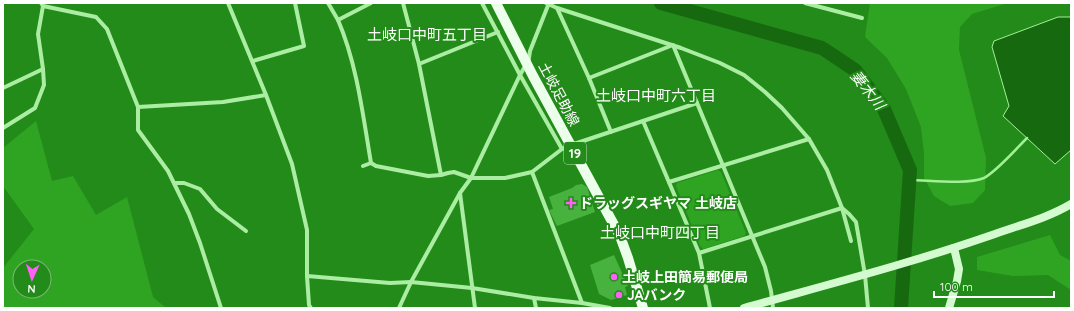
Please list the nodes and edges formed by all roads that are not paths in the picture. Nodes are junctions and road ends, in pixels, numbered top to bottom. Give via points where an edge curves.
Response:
1 (228, 3) edge
2 (295, 3) edge
3 (328, 3) edge
4 (371, 3) edge
5 (403, 3) edge
6 (482, 3) edge
7 (496, 3) edge
8 (548, 3) edge
9 (805, 3) edge
10 (42, 4) edge
11 (557, 8) junction
12 (862, 18) dead end
13 (338, 20) junction
14 (498, 32) junction
15 (673, 45) junction
16 (253, 61) junction
17 (419, 64) junction
18 (528, 65) junction
19 (43, 69) junction
20 (520, 75) junction
21 (589, 78) junction
22 (3, 88) edge
23 (266, 94) junction
24 (697, 103) junction
25 (138, 108) junction
26 (643, 121) junction
27 (3, 128) edge
28 (611, 132) junction
29 (810, 138) junction
30 (567, 147) junction
31 (371, 163) junction
32 (363, 166) dead end
33 (722, 166) junction
34 (532, 172) junction
35 (441, 175) junction
36 (471, 178) junction
37 (669, 182) junction
38 (174, 184) junction
39 (460, 193) junction
40 (1071, 204) edge
41 (842, 208) junction
42 (246, 231) dead end
43 (752, 236) junction
44 (851, 241) dead end
45 (954, 248) junction
46 (699, 253) junction
47 (868, 274) junction
48 (307, 276) junction
49 (411, 282) junction
50 (472, 288) junction
51 (534, 298) junction
52 (582, 303) junction
53 (773, 304) edge
54 (221, 308) edge
55 (311, 308) edge
56 (399, 308) edge
57 (475, 308) edge
58 (536, 308) edge
59 (610, 308) edge
60 (642, 308) edge
61 (710, 308) edge
62 (744, 308) edge
63 (868, 308) edge
64 (949, 308) edge

1 - 16 street
2 - 16 street via 304,46
3 - 13 street
4 - 13 street
5 - 17 street
6 - 14 street
7 - 18 main road, 土岐足助線 / 19
8 - 11 street
8 - 18 street via 530,51
9 - 12 street
10 - 19 street via 38,34
10 - 25 street via 96,17 108,29
11 - 15 street
11 - 21 street
13 - 31 street via 345,36 358,87
14 - 17 street
14 - 20 street
15 - 21 street
15 - 24 street
15 - 29 street via 744,75 782,108
16 - 23 street
17 - 35 street
18 - 20 street
18 - 30 main road, 土岐足助線 / 19
19 - 22 street
19 - 27 street via 44,85 35,108
20 - 30 street
20 - 36 street
21 - 28 street
23 - 25 street via 222,102
23 - 48 street via 292,164 307,230
24 - 26 street
24 - 33 street
25 - 38 street via 138,130 168,171
26 - 28 street
26 - 37 street
28 - 30 street
29 - 33 street
29 - 41 street via 827,170
30 - 34 street
30 - 60 main road, 土岐足助線 / 19 via 620,236
31 - 32 street
31 - 35 street via 428,176
33 - 37 street
33 - 43 street
34 - 36 street via 505,178
34 - 52 street
35 - 36 street via 454,172
36 - 39 street
37 - 46 street
38 - 42 street via 200,189 217,209
38 - 54 street via 192,221
39 - 49 street
39 - 50 street
40 - 45 street via 1052,214
41 - 43 street
41 - 44 street
41 - 47 street via 856,222
43 - 46 street
43 - 53 street via 765,267
45 - 47 street
45 - 64 street via 959,269
46 - 61 street
47 - 53 street
47 - 63 street
48 - 49 street via 390,283
48 - 55 street
49 - 50 street
49 - 56 street
50 - 51 street
50 - 57 street
51 - 52 street
51 - 58 street
52 - 59 street
53 - 62 street

